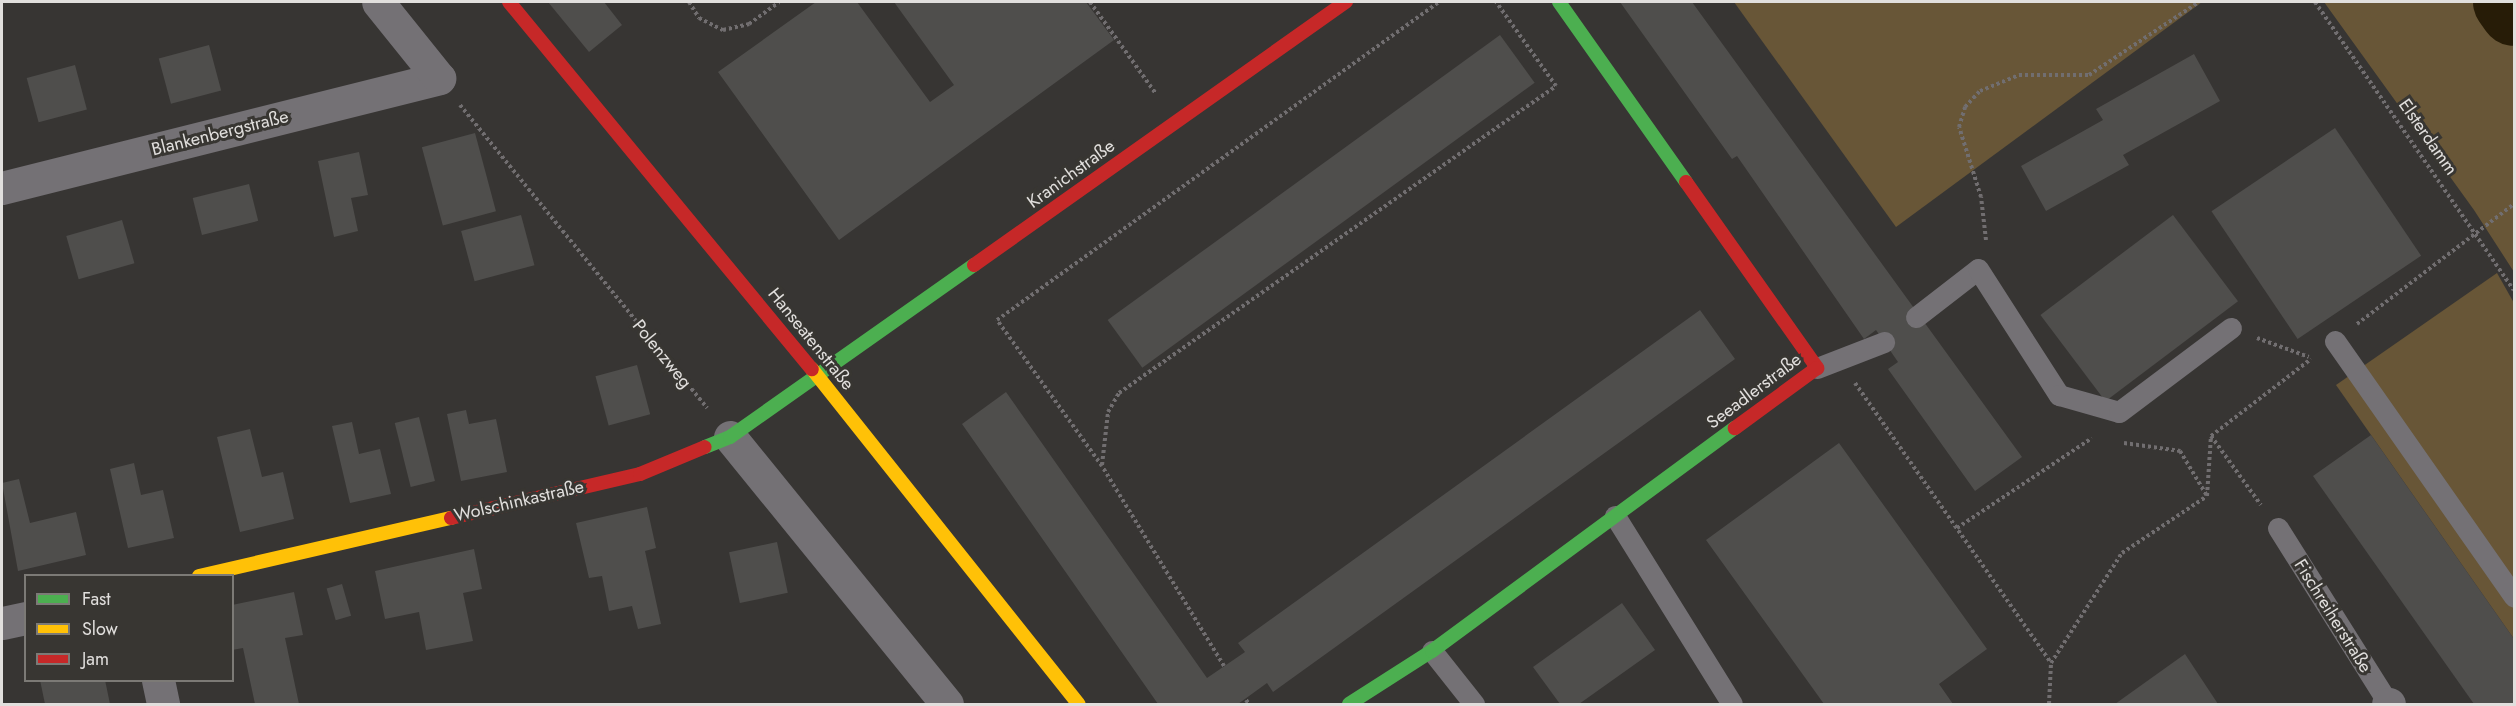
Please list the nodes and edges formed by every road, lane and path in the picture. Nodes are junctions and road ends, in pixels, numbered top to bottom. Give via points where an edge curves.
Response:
1 (378, 2) edge
2 (509, 2) edge
3 (689, 2) edge
4 (779, 2) edge
5 (1090, 2) edge
6 (1346, 2) edge
7 (1439, 2) edge
8 (1496, 2) edge
9 (1559, 2) edge
10 (2199, 2) edge
11 (2315, 2) edge
12 (438, 78) junction
13 (1176, 121) junction
14 (2, 188) edge
15 (2514, 204) edge
16 (2479, 231) junction
17 (1977, 269) junction
18 (2514, 290) edge
19 (1916, 317) dead end
20 (2231, 328) joint
21 (2334, 341) junction
22 (1884, 342) dead end
23 (2312, 358) junction
24 (1840, 362) junction
25 (1817, 368) junction
26 (818, 376) junction
27 (2211, 436) junction
28 (730, 437) junction
29 (2099, 439) dead end
30 (2110, 441) dead end
31 (1102, 466) junction
32 (2207, 496) junction
33 (1615, 516) junction
34 (1957, 528) junction
35 (2278, 528) joint
36 (208, 574) edge
37 (2514, 597) edge
38 (24, 618) edge
39 (2, 623) edge
40 (1432, 651) junction
41 (2051, 663) junction
42 (1224, 666) dead end
43 (158, 682) edge
44 (2388, 704) edge
45 (163, 705) edge
46 (947, 705) edge
47 (1078, 705) edge
48 (1349, 705) edge
49 (1474, 705) edge
50 (1732, 705) edge
51 (2049, 705) edge

1 - 12 street
2 - 26 street, Hanseatenstraße
3 - 4 path via 699,18 723,30 749,24
5 - 13 path
6 - 13 street, Kranichstraße
7 - 31 path via 997,320
8 - 31 path via 1556,86 1119,393 1108,412
9 - 25 street, Seeadlerstraße
10 - 17 path via 2089,75 2019,75 1980,92 1965,107 1959,127 1987,223
11 - 16 path, Elsterdamm
12 - 14 street, Blankenbergstraße
12 - 28 path, Polenzweg
13 - 26 street, Kranichstraße
15 - 16 path
16 - 18 path, Elsterdamm
16 - 21 path
17 - 19 lane
17 - 20 lane via 2059,395 2088,405 2120,412
20 - 23 path
21 - 23 path
21 - 37 lane
22 - 24 lane
23 - 27 path
24 - 25 lane
24 - 34 path
25 - 33 street, Seeadlerstraße
26 - 28 street, Wolschinkastraße
26 - 47 street, Hanseatenstraße
27 - 32 path
27 - 35 path
28 - 36 street, Wolschinkastraße via 640,474
28 - 46 street
29 - 34 path via 2087,437
30 - 32 path via 2180,451
31 - 42 path
32 - 41 path via 2121,553
33 - 40 street, Seeadlerstraße
33 - 50 lane
34 - 41 path
35 - 44 lane, Fischreiherstraße
38 - 39 street
40 - 48 street, Seeadlerstraße
40 - 49 lane
41 - 51 path
43 - 45 street

